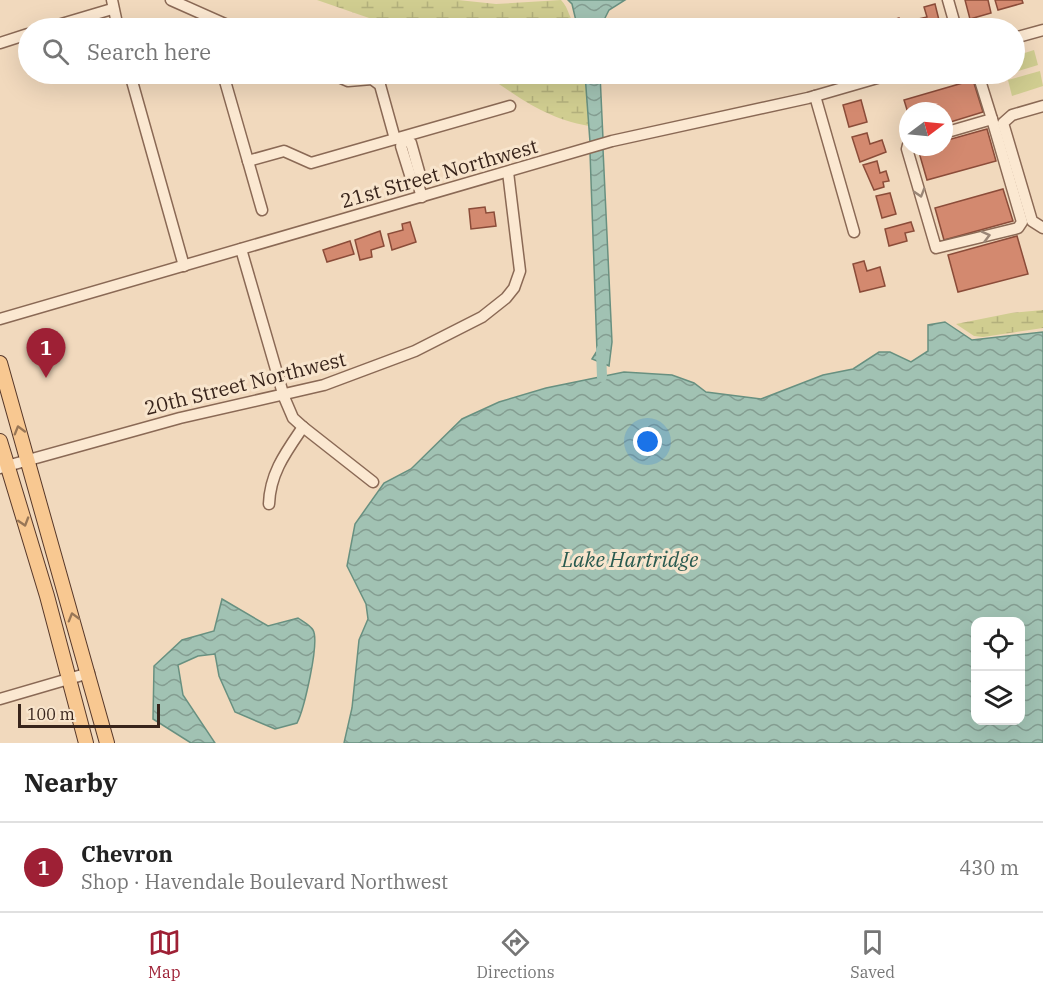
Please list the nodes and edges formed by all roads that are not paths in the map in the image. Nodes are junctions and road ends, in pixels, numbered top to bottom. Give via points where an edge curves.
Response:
1 (171, 0) edge
2 (948, 0) edge
3 (112, 4) edge
4 (207, 16) joint
5 (75, 18) edge
6 (212, 18) edge
7 (953, 18) edge
8 (1043, 30) edge
9 (1025, 35) edge
10 (18, 37) edge
11 (0, 43) edge
12 (133, 84) edge
13 (226, 84) edge
14 (379, 84) edge
15 (856, 84) edge
16 (981, 84) edge
17 (815, 96) junction
18 (510, 106) dead end
19 (1043, 106) edge
20 (992, 118) junction
21 (953, 130) edge
22 (402, 139) junction
23 (909, 156) edge
24 (248, 161) junction
25 (508, 172) junction
26 (422, 197) junction
27 (262, 210) dead end
28 (1043, 228) edge
29 (854, 232) dead end
30 (241, 249) junction
31 (184, 266) junction
32 (0, 319) edge
33 (0, 363) edge
34 (284, 396) junction
35 (303, 427) junction
36 (0, 441) edge
37 (28, 460) junction
38 (4, 467) edge
39 (374, 482) dead end
40 (269, 504) dead end
41 (89, 674) junction
42 (69, 679) junction
43 (0, 699) edge
44 (86, 743) edge
45 (107, 743) edge

1 - 4 street
2 - 7 street
3 - 5 street
4 - 6 street
8 - 9 street
10 - 11 street
12 - 31 street
13 - 24 street
14 - 22 street
15 - 17 street, 21st Street Northwest
16 - 20 street
17 - 25 street, 21st Street Northwest via 612,141
17 - 29 street
18 - 22 street
19 - 28 street via 1012,115 1003,123 1032,221
20 - 21 street
23 -> 20 street via 936,248 1018,228 1022,222
22 - 24 street via 311,163 284,151
22 - 26 street via 411,143
24 - 27 street
25 - 26 street, 21st Street Northwest
25 - 34 street, 20th Street Northwest via 520,271 507,298 476,320 415,351
26 - 30 street, 21st Street Northwest
30 - 31 street, 21st Street Northwest
30 - 34 street
31 - 32 street, 21st Street Northwest
37 -> 33 main road
34 - 35 street via 293,418
34 - 37 street, 20th Street Northwest via 180,418
35 - 39 street
35 - 40 street via 277,465
36 - 38 main road
37 - 38 street, 20th Street Northwest
41 -> 37 main road
38 -> 42 main road
41 - 42 street
41 - 45 main road
42 - 43 street
42 - 44 main road

